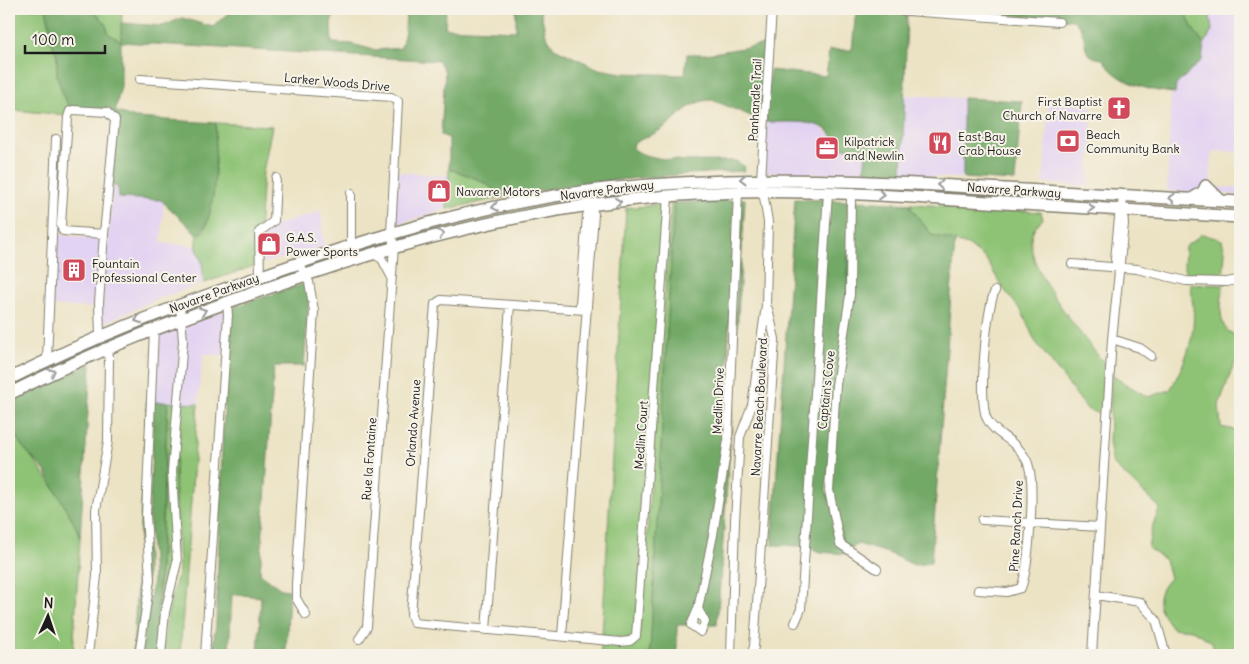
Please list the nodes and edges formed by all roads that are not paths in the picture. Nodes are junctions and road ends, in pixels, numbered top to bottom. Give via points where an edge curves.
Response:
1 (772, 9) edge
2 (879, 9) edge
3 (1059, 22) dead end
4 (140, 79) dead end
5 (56, 140) dead end
6 (276, 178) dead end
7 (762, 179) junction
8 (714, 181) junction
9 (738, 192) junction
10 (763, 192) junction
11 (351, 193) dead end
12 (828, 193) junction
13 (851, 194) junction
14 (1122, 195) junction
15 (548, 197) junction
16 (668, 197) junction
17 (1240, 202) edge
18 (590, 205) junction
19 (1122, 210) junction
20 (1240, 217) edge
21 (391, 233) junction
22 (104, 234) junction
23 (351, 246) junction
24 (394, 246) junction
25 (372, 253) junction
26 (299, 263) junction
27 (1072, 264) dead end
28 (1118, 267) junction
29 (305, 275) junction
30 (260, 276) junction
31 (392, 278) junction
32 (1240, 279) edge
33 (995, 291) dead end
34 (227, 302) junction
35 (180, 305) junction
36 (510, 305) junction
37 (766, 305) junction
38 (585, 310) junction
39 (182, 319) junction
40 (154, 329) junction
41 (100, 335) junction
42 (1112, 339) junction
43 (104, 348) junction
44 (1151, 356) dead end
45 (46, 360) junction
46 (9, 379) edge
47 (9, 394) edge
48 (982, 520) dead end
49 (1030, 523) junction
50 (1100, 527) junction
51 (877, 569) dead end
52 (978, 590) dead end
53 (1096, 595) junction
54 (698, 609) dead end
55 (306, 615) dead end
56 (795, 623) dead end
57 (486, 630) junction
58 (562, 636) junction
59 (359, 638) dead end
60 (88, 655) edge
61 (141, 655) edge
62 (161, 655) edge
63 (205, 655) edge
64 (731, 655) edge
65 (751, 655) edge
66 (1092, 655) edge
67 (1166, 655) edge

1 - 7 street, Panhandle Trail
2 - 3 street
4 - 21 street, Larker Woods Drive via 397,99
5 - 45 street
6 - 30 street via 274,221 260,232
7 -> 8 highway, Navarre Parkway
7 - 10 street, Panhandle Trail
14 -> 7 highway, Navarre Parkway via 852,180
8 - 15 highway, Navarre Parkway via 609,188
8 - 18 highway via 601,194
9 - 10 highway, Navarre Parkway
9 - 16 highway, Navarre Parkway
9 - 54 street, Medlin Drive via 728,440
10 - 12 highway, Navarre Parkway
10 - 37 street, Panhandle Trail via 768,222
11 - 23 street
12 - 13 highway, Navarre Parkway
12 - 56 street via 801,610
13 -> 19 highway, Navarre Parkway
13 - 51 street, Captain's Cove via 850,295 836,385 829,490 840,544
17 -> 14 highway, Navarre Parkway
14 - 19 street
15 - 18 highway via 568,197
15 -> 21 highway, Navarre Parkway
18 -> 16 highway, Navarre Parkway
16 - 58 street, Medlin Court via 637,632 626,642
24 -> 18 highway, Navarre Parkway via 499,220
18 - 38 street via 594,214
19 - 20 highway, Navarre Parkway
19 - 28 street via 1115,259
21 - 23 highway, Navarre Parkway
21 - 24 street, Rue la Fontaine
22 - 22 street via 114,120 107,112 70,111 60,224 63,231
22 - 41 street
23 - 26 highway, Navarre Parkway
24 - 25 highway, Navarre Parkway
24 - 31 street, Rue la Fontaine
25 - 29 highway, Navarre Parkway
25 - 31 street via 382,259
26 - 29 street
26 - 30 highway, Navarre Parkway
27 - 28 street
28 - 32 street via 1186,281 1227,282
28 - 42 street
29 - 34 highway, Navarre Parkway
29 - 55 street via 313,298 314,321 296,592
30 - 35 highway, Navarre Parkway
31 - 59 street, Rue la Fontaine via 367,627
33 - 49 street, Pine Ranch Drive via 989,307 984,408 990,426 1020,449 1029,467
39 -> 34 highway, Navarre Parkway
34 - 63 street
35 - 39 street
35 -> 41 highway, Navarre Parkway
36 - 38 street, Orlando Avenue
36 - 57 street
36 - 57 street, Orlando Avenue via 441,300 435,304 421,472 412,620 418,624
37 - 64 street, Navarre Beach Boulevard via 752,405 740,437 734,521
37 - 65 street, Navarre Beach Boulevard via 775,339 760,584
38 - 58 street
39 - 40 highway, Navarre Parkway
39 - 62 street via 172,471 177,562 165,612
40 - 43 highway, Navarre Parkway
40 - 61 street via 146,515 150,580
41 - 45 highway, Navarre Parkway
42 - 44 street via 1140,348
42 - 50 street
47 -> 43 highway, Navarre Parkway
43 - 60 street via 109,358 108,441 96,510 97,576
45 - 46 highway, Navarre Parkway
48 - 49 street
49 - 50 street
49 - 52 street, Pine Ranch Drive via 1022,588 1007,592
50 - 53 street
53 - 66 street
53 - 67 street via 1132,599 1147,608 1156,620
57 - 58 street, Medlin Court

